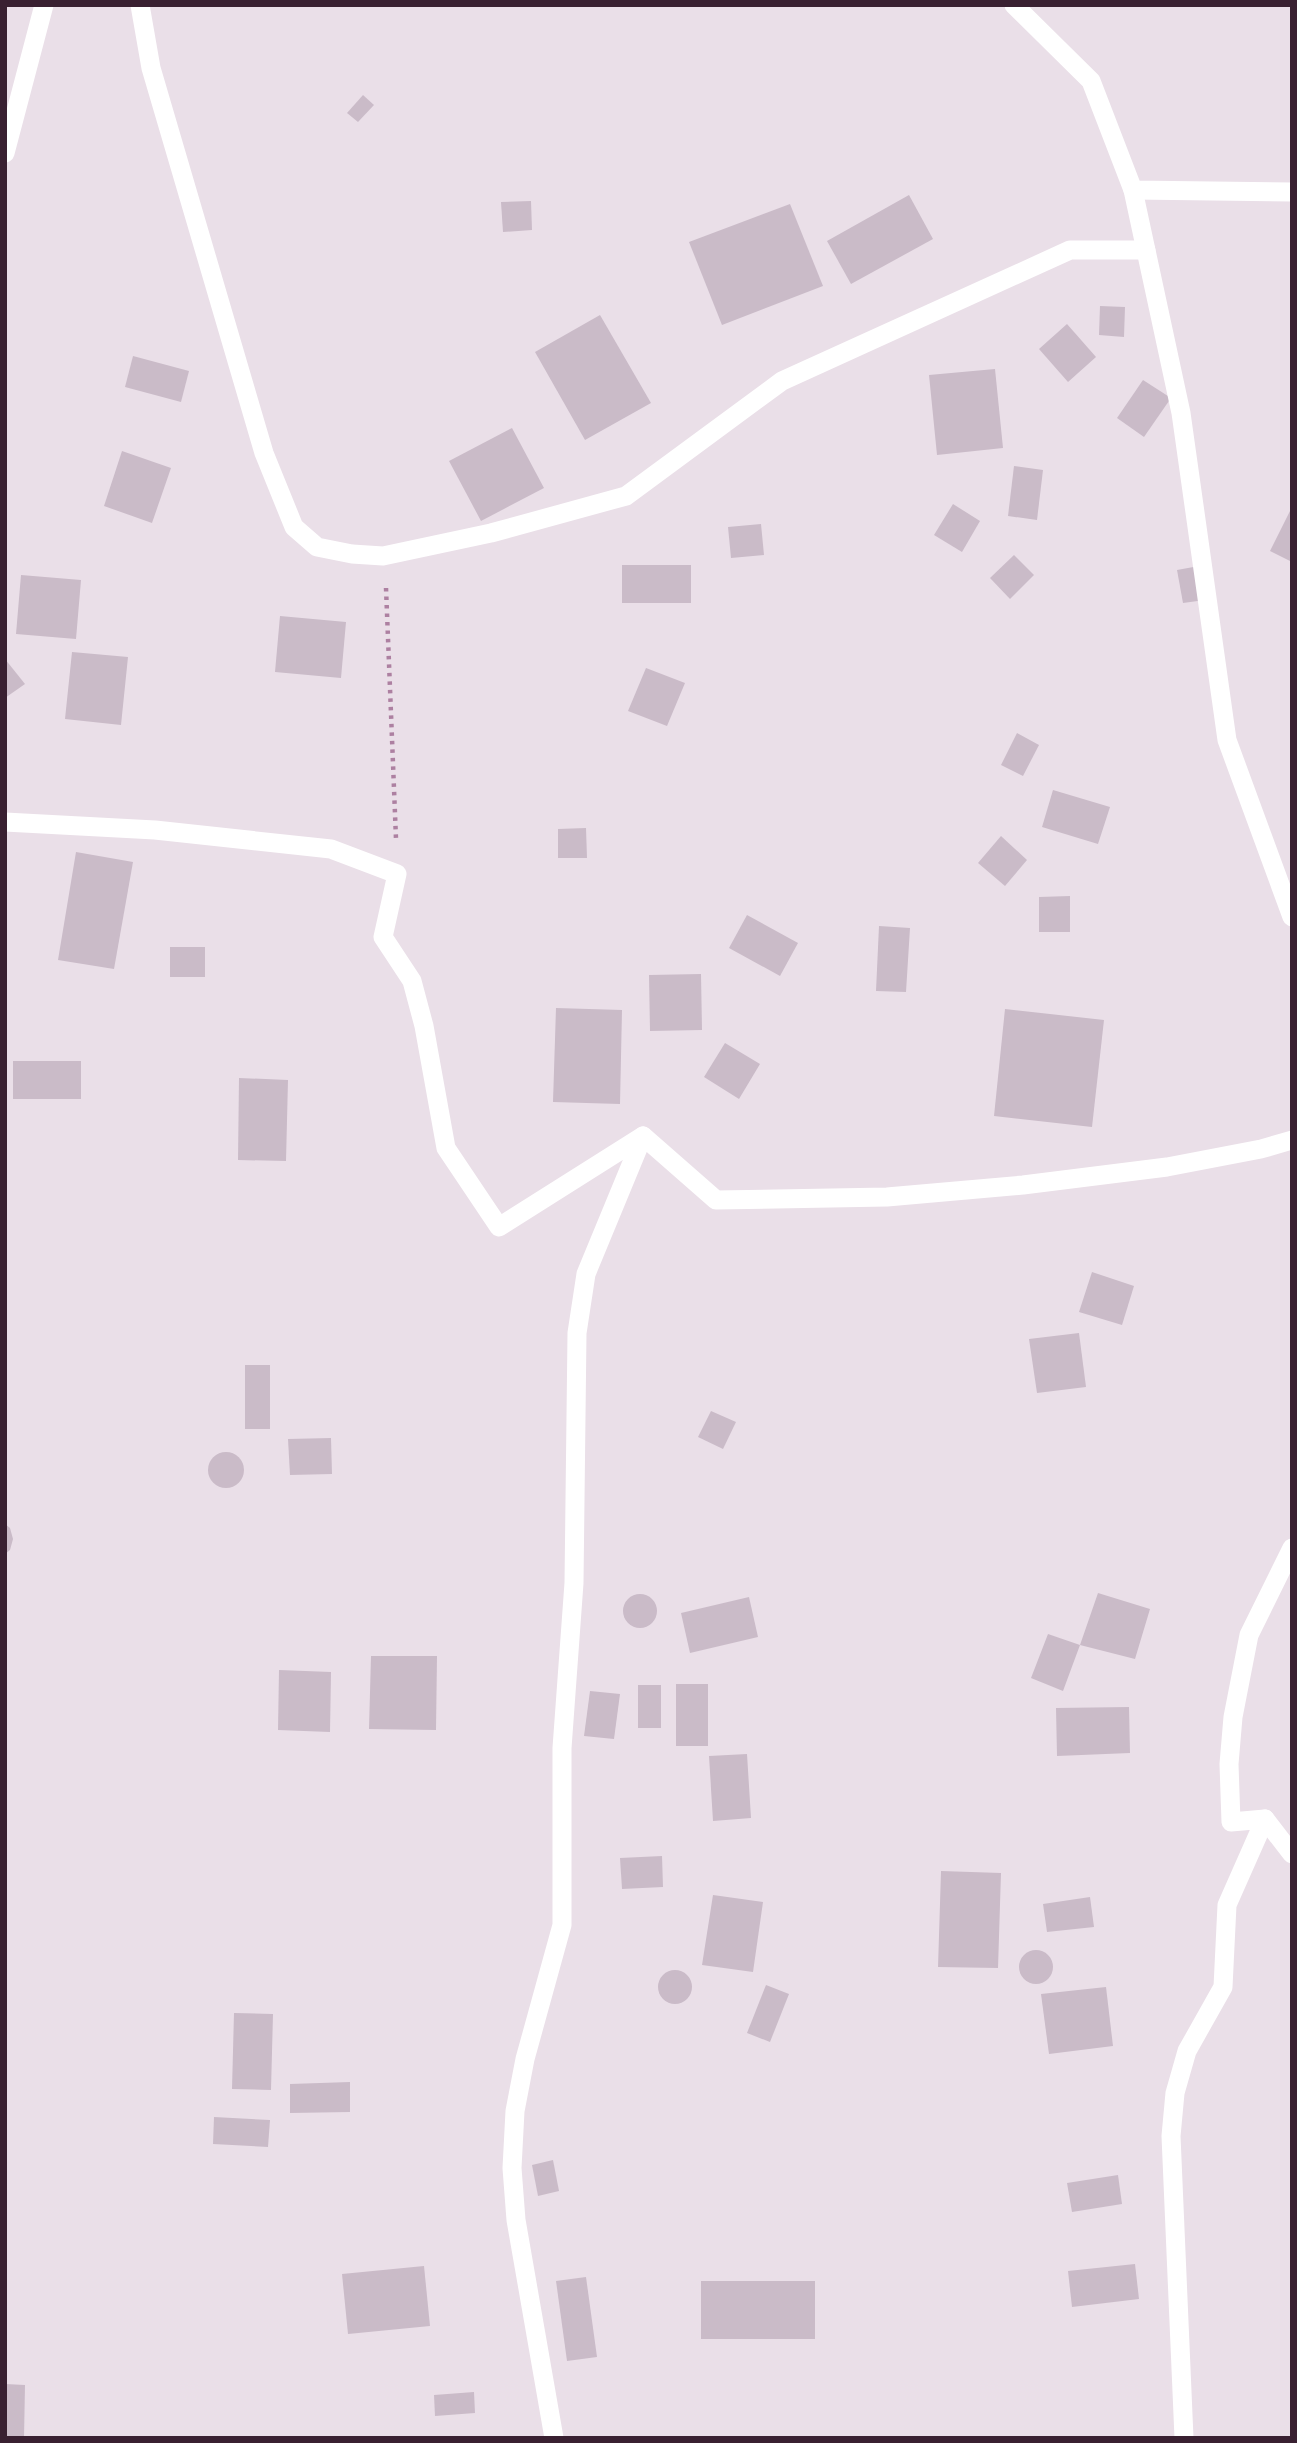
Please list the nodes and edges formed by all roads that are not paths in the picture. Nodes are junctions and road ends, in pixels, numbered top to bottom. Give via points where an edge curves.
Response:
1 (44, 5) edge
2 (140, 5) edge
3 (1014, 5) edge
4 (5, 153) edge
5 (1133, 190) junction
6 (1292, 192) edge
7 (1146, 250) junction
8 (5, 822) edge
9 (1292, 917) edge
10 (643, 1136) junction
11 (1292, 1140) edge
12 (1292, 1548) edge
13 (1265, 1819) junction
14 (1292, 1854) edge
15 (554, 2438) edge
16 (1184, 2438) edge

1 - 4 street
2 - 7 street via 151,68 264,453 295,527 317,547 383,556 491,533 626,496 782,381 1069,250
3 - 5 street via 1091,81
5 - 6 street
5 - 7 street
7 - 9 street via 1181,413 1227,740
8 - 10 street via 155,830 331,849 397,874 383,937 412,981 446,1148 499,1227
10 - 11 street via 716,1200 887,1197 1023,1185 1167,1167
10 - 15 street via 586,1274 577,1333 574,1583 560,1802 562,1925 515,2111 512,2168 516,2220
12 - 13 street via 1249,1635 1233,1717 1231,1822
13 - 14 street
13 - 16 street via 1227,1905 1223,1987 1187,2051 1175,2092 1171,2136

